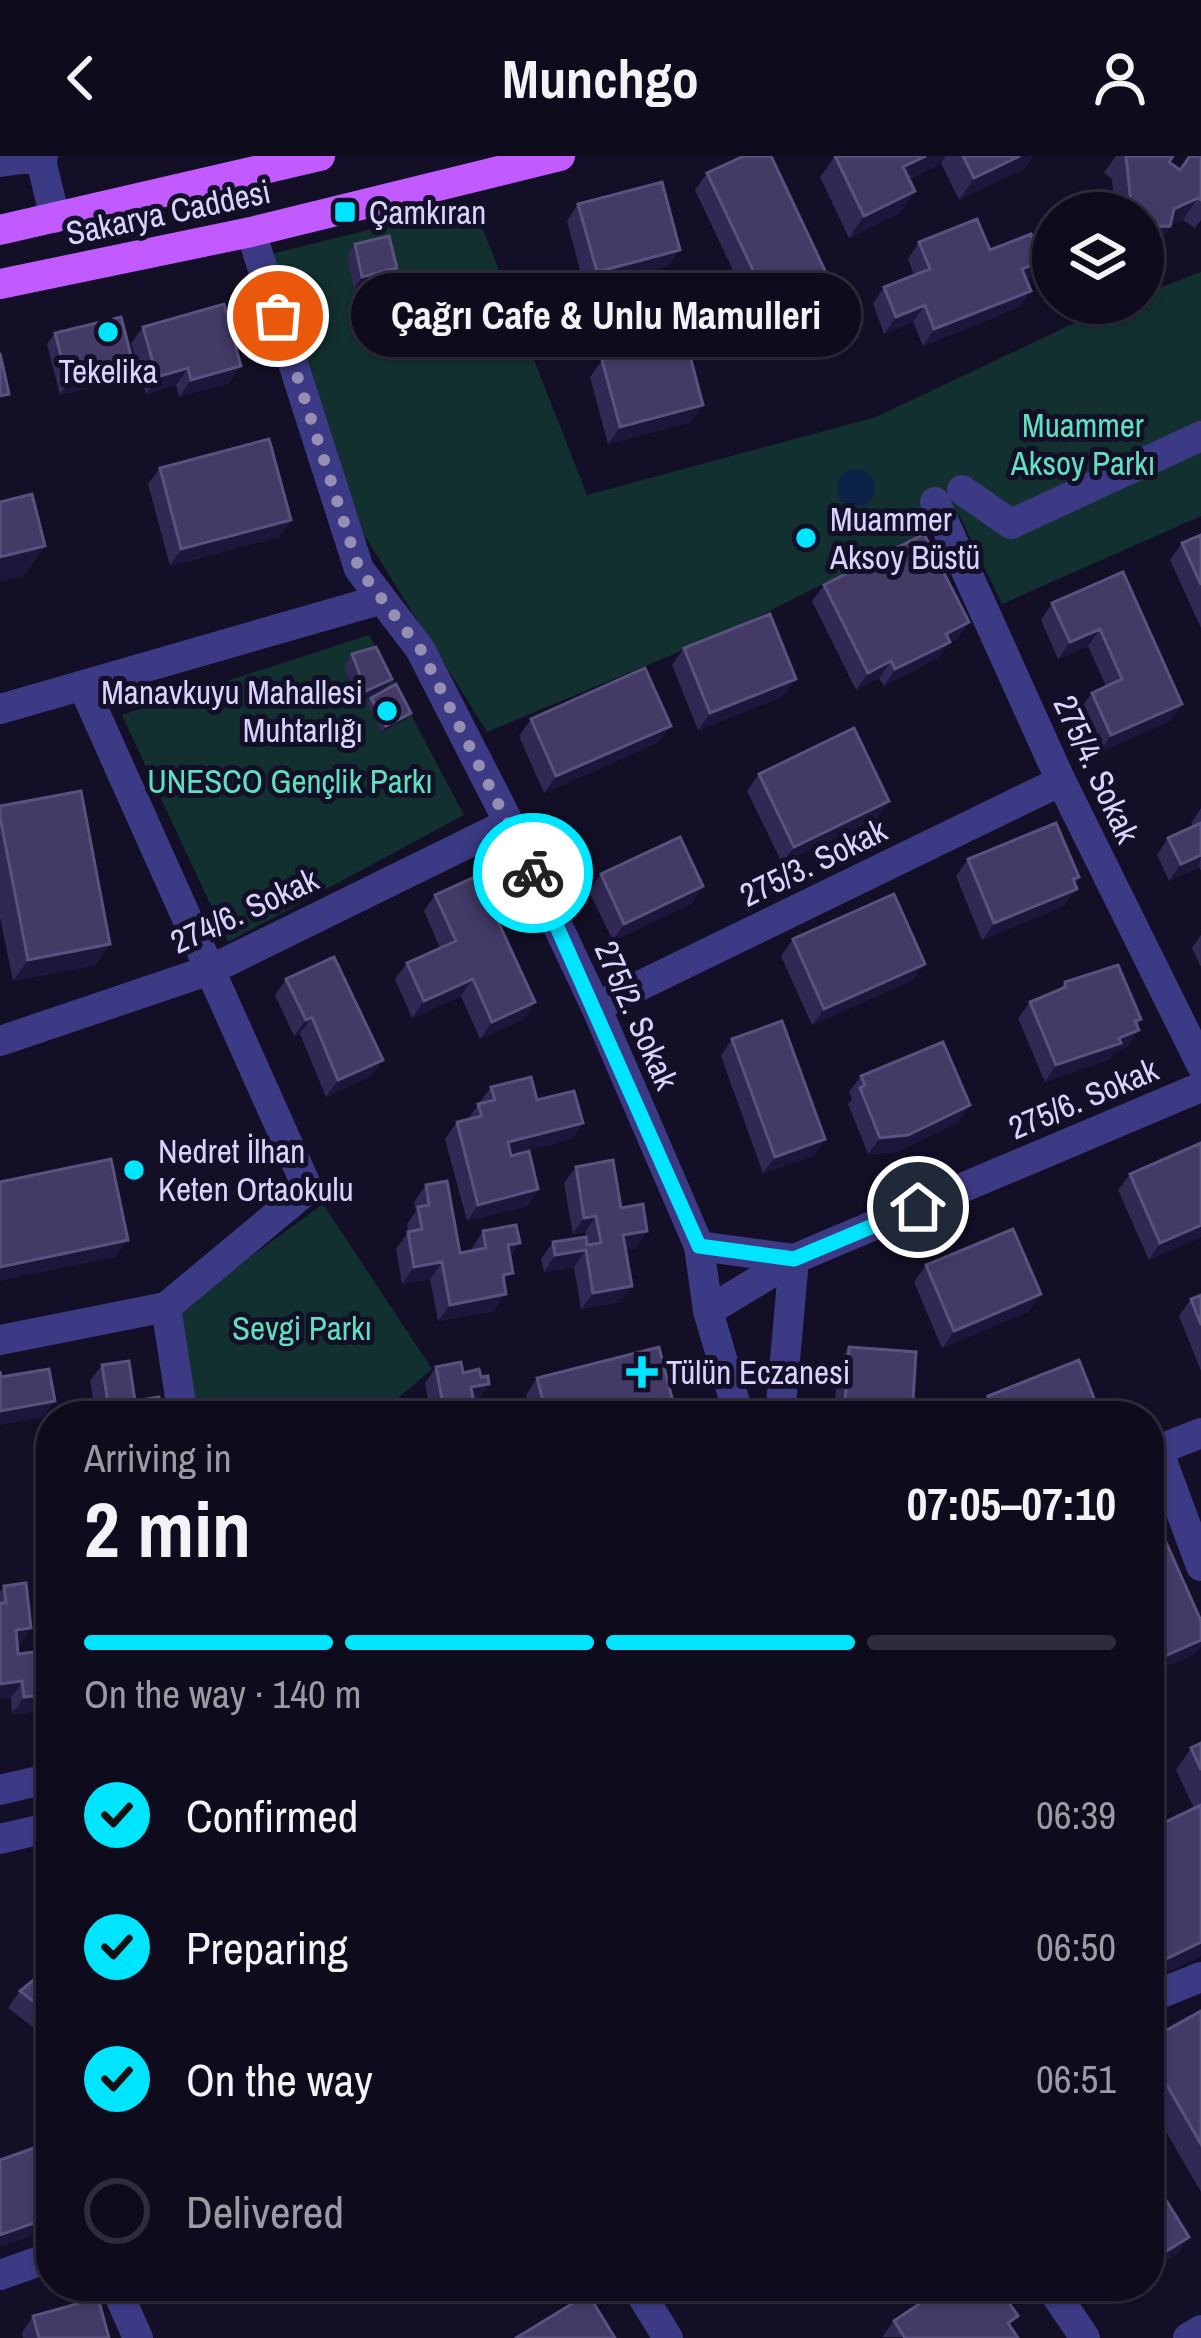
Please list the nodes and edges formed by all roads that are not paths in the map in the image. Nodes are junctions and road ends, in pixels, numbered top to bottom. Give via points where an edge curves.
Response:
1 (41, 156) edge
2 (320, 156) edge
3 (560, 156) edge
4 (0, 162) edge
5 (55, 218) junction
6 (0, 230) edge
7 (251, 232) junction
8 (0, 284) edge
9 (1201, 436) edge
10 (379, 600) junction
11 (82, 686) junction
12 (0, 709) edge
13 (1061, 781) junction
14 (509, 823) junction
15 (209, 970) junction
16 (596, 1007) junction
17 (0, 1041) edge
18 (1201, 1064) edge
19 (1201, 1087) edge
20 (699, 1246) junction
21 (794, 1259) junction
22 (166, 1307) junction
23 (708, 1311) junction
24 (0, 1340) edge
25 (181, 1401) edge
26 (735, 1401) edge
27 (781, 1401) edge
28 (1201, 1433) edge
29 (1164, 1448) edge
30 (1164, 1476) edge
31 (1201, 1566) edge
32 (36, 1782) edge
33 (0, 1790) edge
34 (36, 1831) edge
35 (0, 1839) edge
36 (1201, 1977) edge
37 (1164, 1992) edge
38 (36, 2262) edge
39 (0, 2275) edge
40 (122, 2301) edge
41 (646, 2301) edge
42 (1060, 2301) edge
43 (1201, 2330) edge
44 (139, 2338) edge
45 (668, 2338) edge
46 (1085, 2338) edge
47 (1188, 2338) edge

1 - 4 street
1 - 5 street
2 - 5 main road, Sakarya Caddesi
3 - 7 main road, Sakarya Caddesi
5 - 6 main road, Sakarya Caddesi
7 - 8 main road, Sakarya Caddesi
7 - 10 street, 275/2. Sokak via 359,569
9 - 13 street, 275/4. Sokak via 1011,524 948,496
10 - 11 street
10 - 14 street, 275/2. Sokak via 421,650
11 - 12 street
11 - 15 street
13 - 16 street, 275/3. Sokak
13 - 18 street, 275/4. Sokak
14 - 15 street, 274/6. Sokak
14 - 16 street, 275/2. Sokak
15 - 17 street, 274/6. Sokak
15 - 22 street via 308,1189
16 - 20 street, 275/2. Sokak
19 - 21 street, 275/6. Sokak
20 - 21 street
20 - 23 street, 275/2. Sokak
21 - 23 street
21 - 27 street
22 - 24 street
22 - 25 street
23 - 26 street, 275/2. Sokak
28 - 29 street
30 - 31 street
32 - 33 street
34 - 35 street
36 - 37 street
38 - 39 street
40 - 44 street
41 - 45 street
42 - 46 street
43 - 47 street

